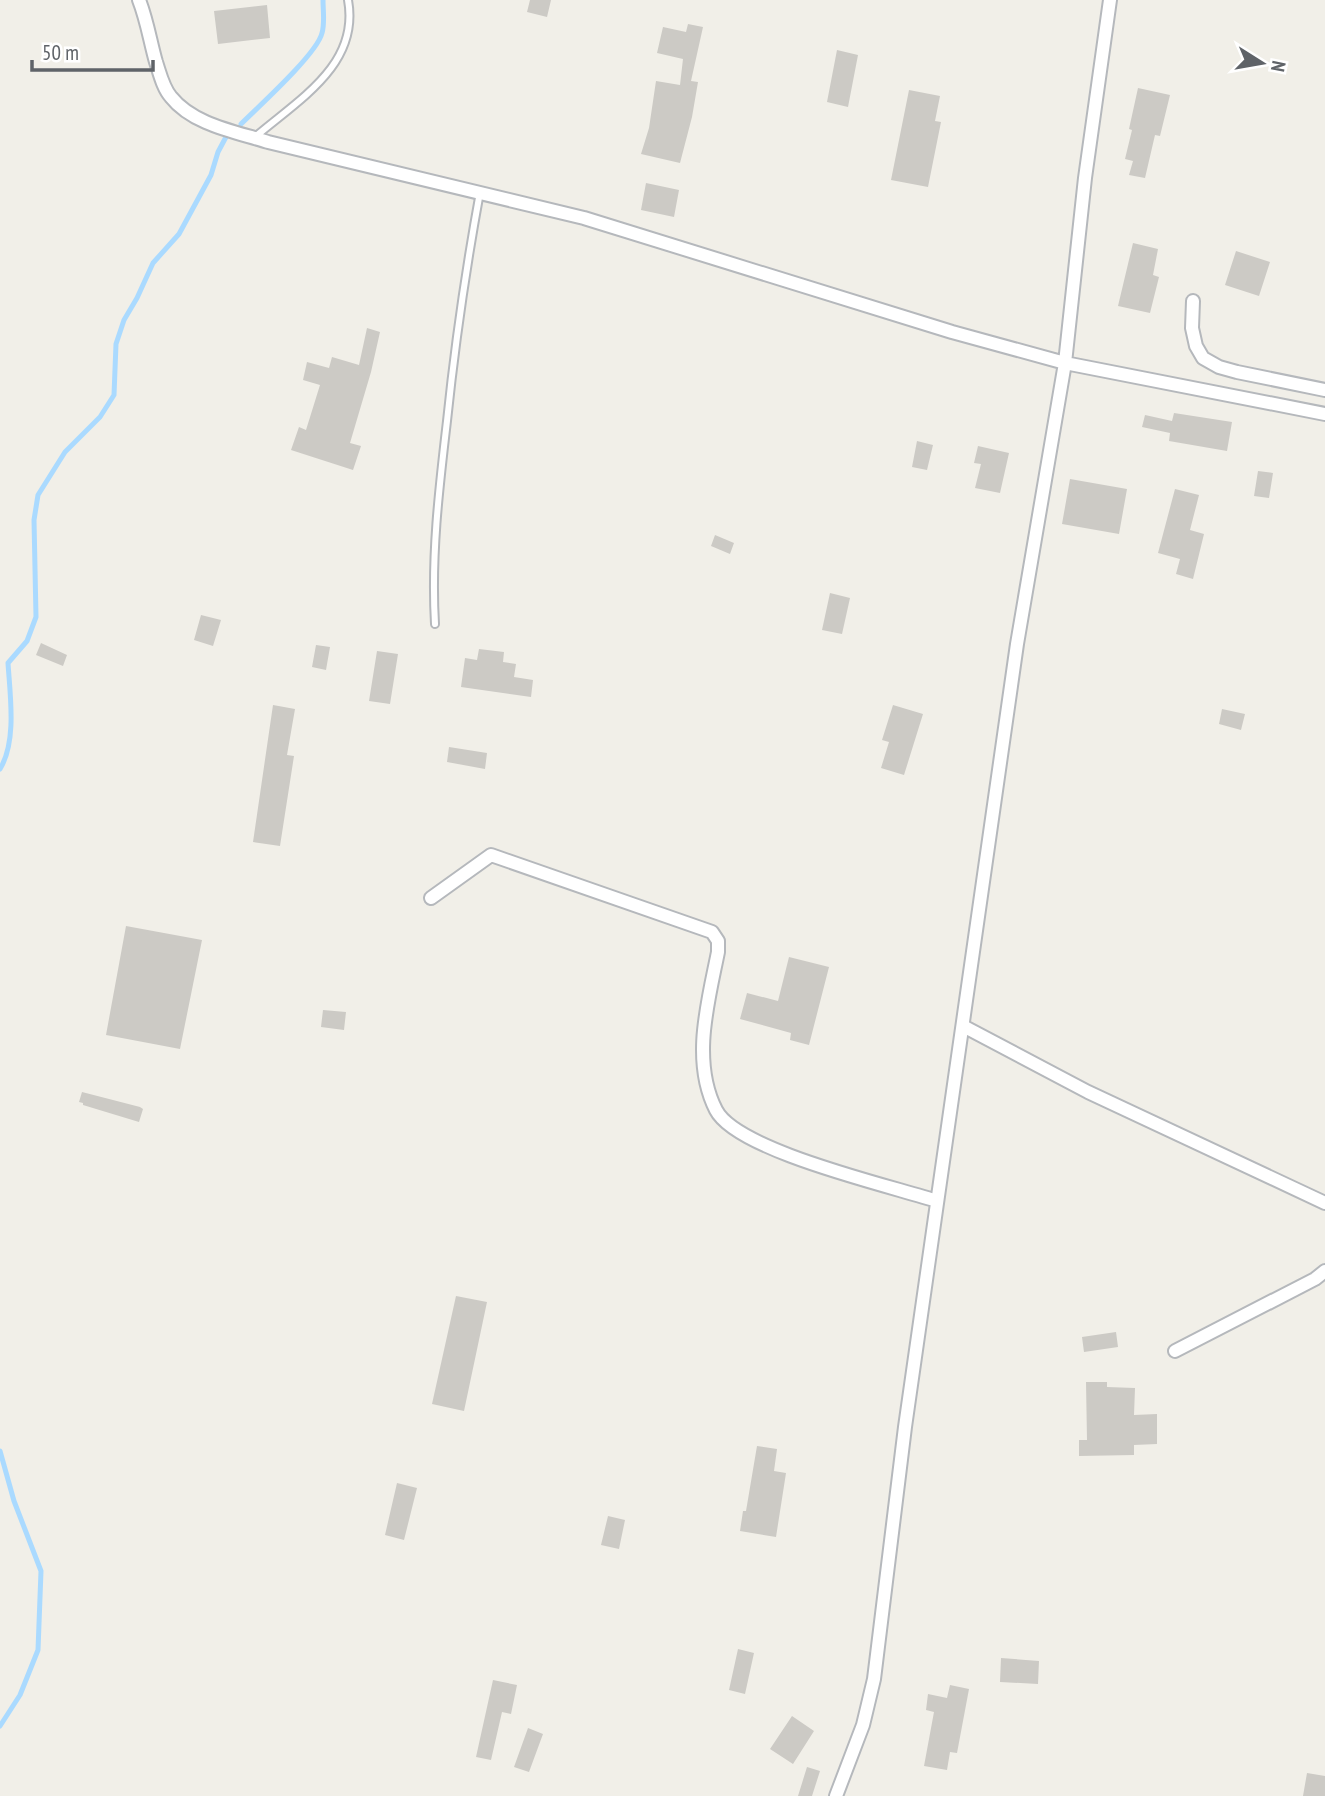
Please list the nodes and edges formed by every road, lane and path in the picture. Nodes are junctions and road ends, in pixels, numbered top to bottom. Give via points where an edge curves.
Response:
1 (139, 0) edge
2 (348, 0) edge
3 (1110, 0) edge
4 (255, 137) junction
5 (480, 192) junction
6 (1193, 302) dead end
7 (1065, 363) junction
8 (1325, 390) edge
9 (1325, 414) edge
10 (435, 624) dead end
11 (431, 898) dead end
12 (963, 1026) junction
13 (937, 1200) junction
14 (1325, 1203) edge
15 (1325, 1271) edge
16 (1175, 1351) dead end
17 (836, 1796) edge

1 - 4 street via 171,98 191,114
2 - 4 lane via 350,30 340,57
3 - 7 street
4 - 5 street
5 - 7 street via 584,218
5 - 10 lane via 438,496
6 - 8 street via 1195,346 1203,358 1228,370
7 - 9 street
7 - 12 street via 1017,644
11 - 13 street via 491,855 712,932 718,951 703,1038 717,1112 731,1127 761,1144
12 - 13 street
12 - 14 street via 1100,1098
13 - 17 street via 874,1679 863,1725
15 - 16 street

